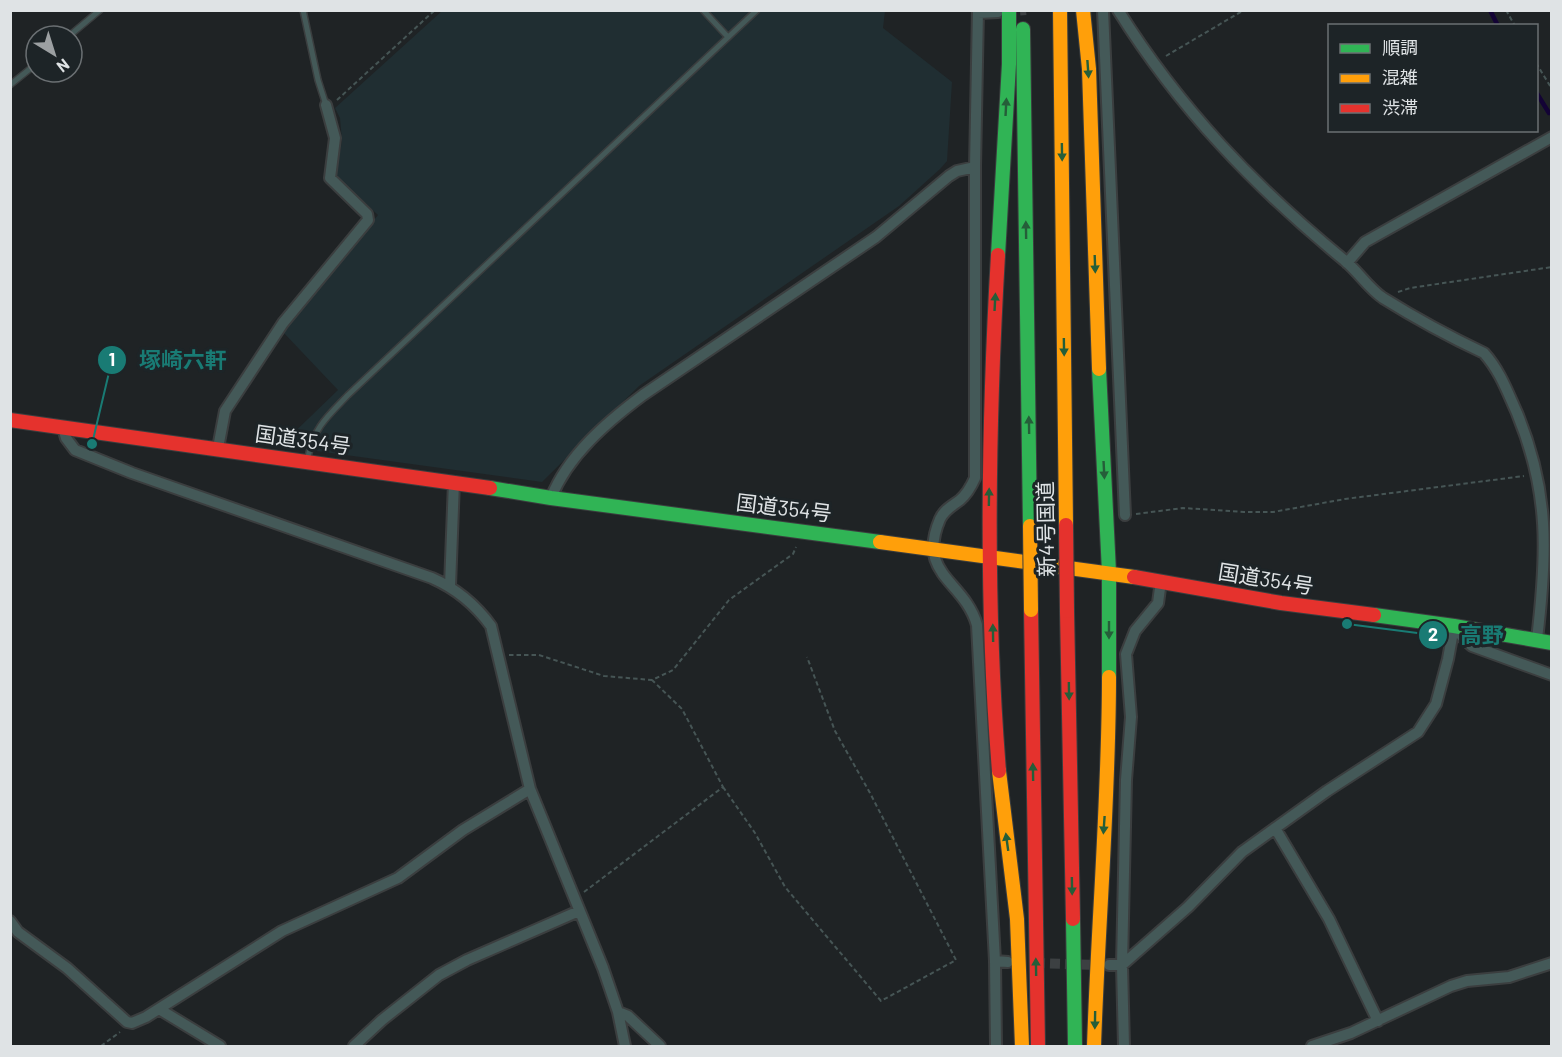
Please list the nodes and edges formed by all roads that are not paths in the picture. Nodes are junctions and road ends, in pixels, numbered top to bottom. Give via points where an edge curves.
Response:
1 (100, 10) edge
2 (303, 10) edge
3 (703, 10) edge
4 (757, 10) edge
5 (1060, 10) edge
6 (1083, 10) edge
7 (1103, 10) edge
8 (1118, 10) edge
9 (1004, 11) edge
10 (978, 12) edge
11 (1023, 18) dead end
12 (83, 24) edge
13 (728, 37) junction
14 (24, 74) edge
15 (10, 85) edge
16 (326, 105) joint
17 (1551, 137) edge
18 (975, 167) junction
19 (1347, 263) junction
20 (10, 420) edge
21 (63, 428) junction
22 (218, 448) junction
23 (308, 461) junction
24 (454, 482) junction
25 (551, 498) junction
26 (1125, 515) road end
27 (933, 547) junction
28 (991, 555) junction
29 (1109, 572) junction
30 (1161, 581) junction
31 (450, 586) junction
32 (1454, 626) junction
33 (1537, 639) junction
34 (1551, 643) edge
35 (1551, 675) edge
36 (530, 789) junction
37 (1275, 828) junction
38 (579, 911) junction
39 (10, 921) edge
40 (994, 961) junction
41 (1008, 962) dead end
42 (1551, 963) edge
43 (1109, 965) tunnel mouth
44 (1122, 965) junction
45 (159, 1009) junction
46 (618, 1012) junction
47 (1378, 1021) junction
48 (220, 1047) edge
49 (354, 1047) edge
50 (625, 1047) edge
51 (660, 1047) edge
52 (996, 1047) edge
53 (1022, 1047) edge
54 (1038, 1047) edge
55 (1075, 1047) edge
56 (1094, 1047) edge
57 (1124, 1047) edge
58 (1312, 1047) edge

1 - 12 lane
2 - 16 lane
3 - 13 lane
4 - 13 lane
5 -> 55 highway, 新4号国道, bridge
6 -> 29 highway via 1089,69
7 - 26 street
8 - 19 street via 1153,63 1204,126 1253,180
9 - 10 street
28 -> 9 highway via 991,368 1009,64
10 - 18 street
54 -> 11 highway, 新4号国道, bridge
13 - 23 lane via 319,424
14 - 15 lane
16 - 22 street via 335,138 330,178 367,214 368,220 283,323 225,411
17 - 19 street via 1365,242
18 - 25 street via 949,176 876,237 610,420 557,481
18 - 27 street via 975,477 970,489 943,513
19 - 33 street via 1381,297 1484,353 1495,365 1525,433 1544,513 1544,587
20 - 21 highway, 国道354号
21 - 22 highway, 国道354号
21 - 31 street via 75,450
22 - 23 highway, 国道354号
23 - 24 highway, 国道354号
24 - 25 highway, 国道354号
24 - 31 street
25 - 27 highway, 国道354号
27 - 28 highway, 国道354号
27 - 40 street via 937,566 969,605 977,625
28 - 29 highway, 国道354号
53 -> 28 highway via 1017,919 995,718
29 - 30 highway, 国道354号
29 -> 56 highway via 1109,752
30 - 32 highway, 国道354号 via 1281,603
30 - 44 street via 1158,603 1135,631 1126,654 1131,717
31 - 36 street via 479,609 491,627
32 - 33 highway, 国道354号
32 - 35 street via 1472,646
32 - 37 street via 1436,704 1418,732
33 - 34 highway, 国道354号
36 - 38 street
36 - 45 street via 463,830 398,878 282,931
37 - 44 street via 1242,852 1188,907
37 - 47 street via 1329,919
38 - 46 street
38 - 49 street via 440,975
39 - 45 street via 18,932 67,968 127,1022
40 - 41 street
40 - 52 street
42 - 47 street via 1509,977 1451,986
43 - 44 street
44 - 57 street
45 - 48 street
46 - 50 street
46 - 51 street via 628,1016
47 - 58 street

